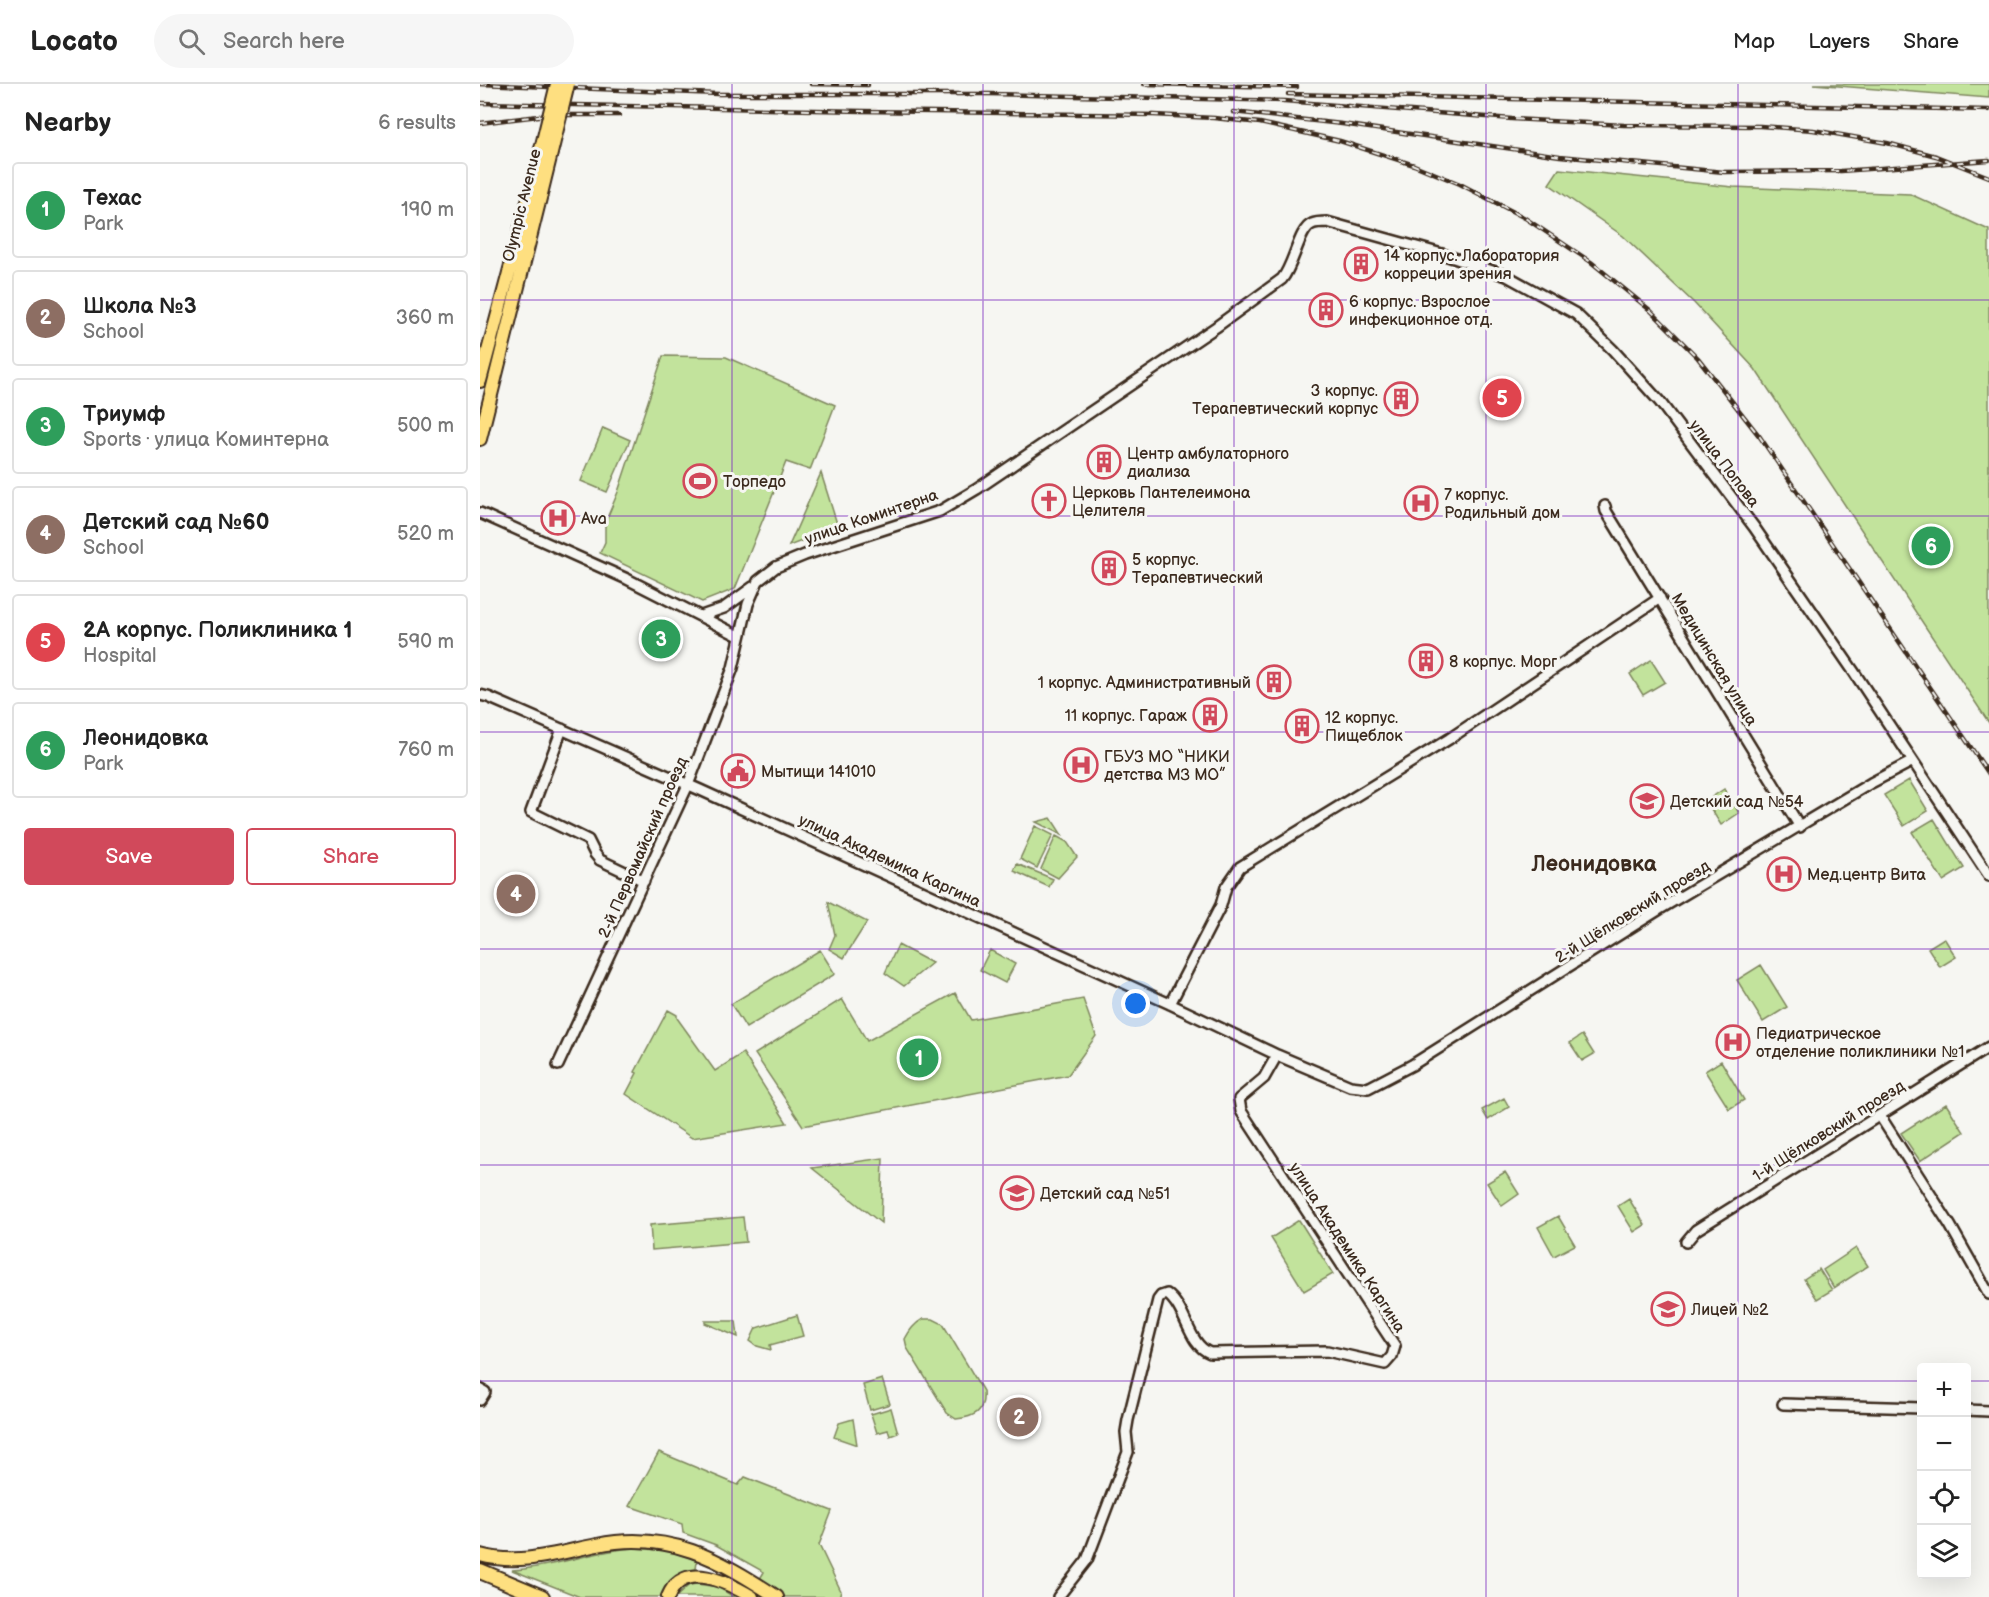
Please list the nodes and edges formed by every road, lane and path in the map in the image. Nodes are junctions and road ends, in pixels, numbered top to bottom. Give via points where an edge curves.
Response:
1 (557, 84) edge
2 (568, 84) edge
3 (536, 194) junction
4 (1314, 223) joint
5 (480, 381) edge
6 (480, 439) edge
7 (1605, 506) dead end
8 (480, 513) edge
9 (755, 585) junction
10 (1660, 598) junction
11 (701, 616) junction
12 (740, 636) junction
13 (480, 690) edge
14 (484, 696) edge
15 (562, 729) junction
16 (1913, 761) junction
17 (688, 785) junction
18 (1800, 827) junction
19 (1989, 876) edge
20 (644, 880) junction
21 (1170, 1004) junction
22 (1989, 1047) edge
23 (1277, 1055) junction
24 (558, 1065) dead end
25 (1368, 1089) joint
26 (1880, 1116) junction
27 (1686, 1242) dead end
28 (1989, 1294) edge
29 (480, 1389) edge
30 (480, 1400) edge
31 (1783, 1404) dead end
32 (1917, 1408) edge
33 (1971, 1410) edge
34 (1989, 1411) edge
35 (480, 1556) edge
36 (480, 1571) edge
37 (751, 1596) edge
38 (542, 1597) edge
39 (668, 1597) edge
40 (777, 1597) edge
41 (1058, 1597) edge

1 - 3 main road, Olympic Avenue, bridge
2 - 3 main road, Olympic Avenue, bridge
3 - 5 main road, Olympic Avenue
3 - 6 main road, Olympic Avenue
4 - 9 street, улица Коминтерна via 1304,231 1290,270 1282,279 977,489 940,511 776,567
4 - 16 street, улица Попова via 1332,223 1507,276 1576,314 1660,402 1754,527
7 - 10 street, Медицинская улица
8 - 11 street
9 - 11 street, улица Коминтерна via 724,608
9 - 12 street
10 - 18 street, Медицинская улица
10 - 21 street via 1449,739 1240,867 1226,887 1221,905
11 - 12 street
12 - 17 street, 2-й Первомайский проезд via 733,668
13 - 14 street, улица Академика Каргина
14 - 15 street, улица Академика Каргина
15 - 17 street, улица Академика Каргина
15 - 20 street via 531,812 588,840 600,860
16 - 18 street, 2-й Щёлковский проезд
16 - 19 street, улица Попова
17 - 20 street, 2-й Первомайский проезд
17 - 21 street, улица Академика Каргина
18 - 25 street, 2-й Щёлковский проезд
20 - 24 street, 2-й Первомайский проезд
21 - 23 street, улица Академика Каргина
22 - 26 street, 1-й Щёлковский проезд
23 - 25 street, улица Академика Каргина via 1350,1086
23 - 41 street, улица Академика Каргина via 1264,1078 1239,1099 1241,1111 1395,1347 1392,1356 1385,1364 1328,1351 1210,1353 1197,1343 1175,1301 1167,1294 1161,1296 1128,1420 1128,1452 1087,1560
26 - 27 street, 1-й Щёлковский проезд via 1696,1230
26 - 28 street
29 - 30 street via 485,1392
31 - 32 street
33 - 34 street
35 - 40 main road via 530,1559 609,1543 654,1541 711,1558
36 - 38 highway
37 - 39 main road via 720,1580 696,1576 678,1584

